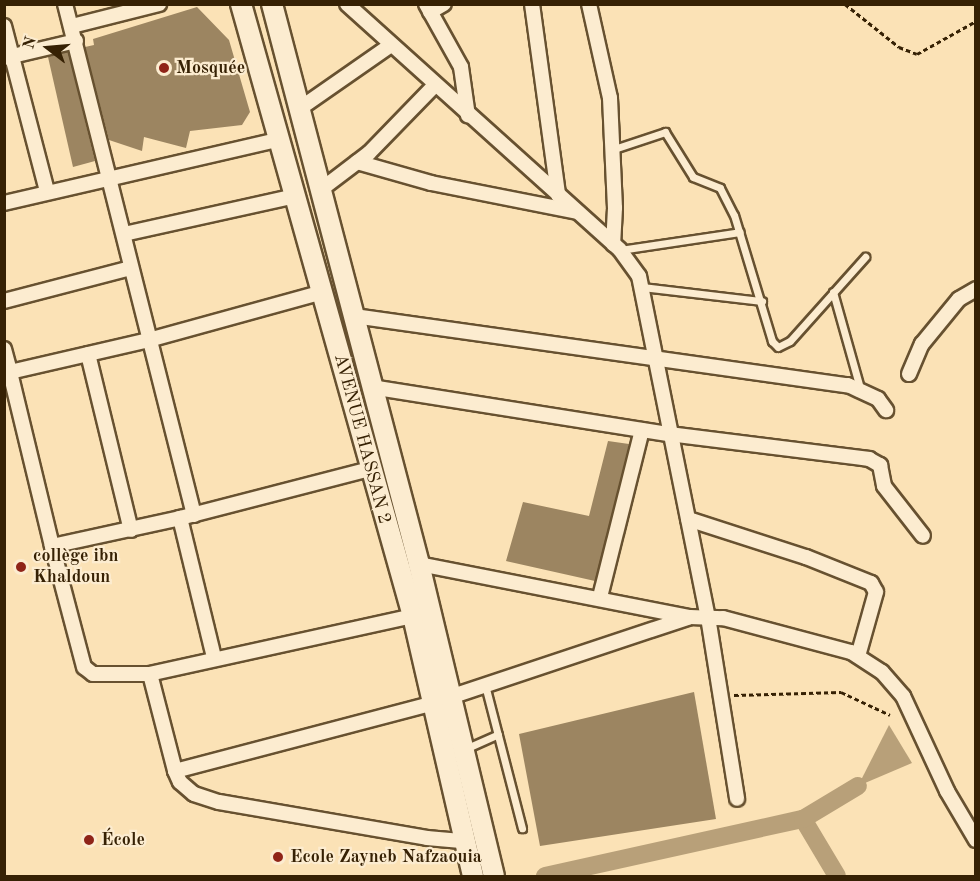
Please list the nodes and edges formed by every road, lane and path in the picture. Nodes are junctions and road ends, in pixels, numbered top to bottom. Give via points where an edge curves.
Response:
1 (65, 4) edge
2 (159, 4) edge
3 (347, 4) edge
4 (444, 4) edge
5 (532, 4) edge
6 (589, 4) edge
7 (845, 4) edge
8 (273, 6) edge
9 (428, 8) edge
10 (243, 11) edge
11 (975, 21) edge
12 (4, 26) edge
13 (72, 26) junction
14 (76, 41) junction
15 (391, 45) junction
16 (8, 57) edge
17 (435, 85) junction
18 (299, 109) junction
19 (468, 116) junction
20 (277, 140) junction
21 (614, 149) junction
22 (357, 162) junction
23 (109, 176) junction
24 (47, 191) junction
25 (319, 191) junction
26 (558, 195) junction
27 (295, 196) junction
28 (4, 203) edge
29 (577, 212) junction
30 (740, 232) junction
31 (124, 234) junction
32 (616, 247) junction
33 (865, 257) dead end
34 (131, 268) junction
35 (642, 286) junction
36 (975, 289) edge
37 (324, 292) junction
38 (833, 292) junction
39 (762, 300) junction
40 (4, 301) edge
41 (354, 316) junction
42 (149, 340) junction
43 (4, 348) edge
44 (88, 354) junction
45 (655, 356) junction
46 (10, 372) junction
47 (909, 374) dead end
48 (371, 387) junction
49 (860, 388) junction
50 (11, 402) edge
51 (886, 410) dead end
52 (642, 430) junction
53 (669, 434) junction
54 (370, 469) junction
55 (194, 515) junction
56 (180, 518) junction
57 (688, 519) junction
58 (131, 530) junction
59 (923, 536) dead end
60 (52, 546) junction
61 (419, 564) junction
62 (600, 597) junction
63 (412, 616) junction
64 (690, 617) junction
65 (708, 617) junction
66 (858, 656) junction
67 (214, 658) junction
68 (150, 674) junction
69 (485, 684) junction
70 (720, 696) junction
71 (450, 697) junction
72 (430, 704) junction
73 (890, 715) dead end
74 (498, 734) junction
75 (465, 749) junction
76 (175, 771) junction
77 (737, 799) dead end
78 (522, 828) dead end
79 (975, 840) edge
80 (464, 841) junction
81 (473, 876) edge
82 (494, 876) edge

1 - 13 street
2 - 13 street
3 - 15 street
4 - 9 street
5 - 26 street
6 - 21 street via 610,98
7 - 11 path via 899,47 916,54
8 - 10 main road
8 - 18 main road, AVENUE HASSAN 2
9 - 19 street via 461,67
10 - 20 main road, AVENUE HASSAN 2
12 - 16 street
13 - 14 street
14 - 16 street
14 - 23 street
15 - 17 street
15 - 18 street
16 - 24 street
17 - 19 street
17 - 22 street
18 - 25 main road, AVENUE HASSAN 2
19 - 26 street
20 - 23 street
20 - 27 main road, AVENUE HASSAN 2
21 - 30 lane via 667,133 693,177 720,188
21 - 32 street
22 - 25 street
22 - 29 street via 431,183
23 - 24 street
23 - 31 street
24 - 28 street
25 - 41 main road, AVENUE HASSAN 2
26 - 29 street
27 - 31 street
27 - 37 main road, AVENUE HASSAN 2
29 - 32 street
30 - 32 lane
30 - 39 lane
31 - 34 street
32 - 35 street via 632,263
33 - 38 lane
34 - 40 street
34 - 42 street
35 - 39 lane
35 - 45 street
36 - 47 street via 959,299 922,344
37 - 42 street
37 - 54 main road, AVENUE HASSAN 2
38 - 39 lane via 790,341 778,346 772,341
38 - 49 lane
41 - 45 street
41 - 48 main road, AVENUE HASSAN 2
42 - 44 street
42 - 55 street
43 - 46 street
44 - 46 street
44 - 58 street
45 - 49 street
45 - 53 street
46 - 50 street
48 - 52 street
48 - 61 main road, AVENUE HASSAN 2
49 - 51 street via 878,399
50 - 60 street
52 - 53 street
52 - 62 street
53 - 57 street
53 - 59 street via 874,461 882,468 884,486
54 - 55 street
54 - 63 main road, AVENUE HASSAN 2
55 - 56 street
56 - 58 street
56 - 67 street
57 - 65 street
57 - 66 street via 806,557 871,584 876,592
58 - 60 street
60 - 68 street via 84,668 93,674
61 - 62 street
61 - 71 main road, AVENUE HASSAN 2
62 - 64 street
63 - 67 street
63 - 72 main road, AVENUE HASSAN 2
64 - 65 street
64 - 69 street
65 - 66 street via 795,635
65 - 70 street
66 - 79 street via 882,672 903,696 947,791
67 - 68 street
68 - 76 street
69 - 71 street
69 - 74 lane
70 - 73 path via 841,692
70 - 77 street
71 - 75 main road, AVENUE HASSAN 2
72 - 76 street
72 - 80 main road, AVENUE HASSAN 2
74 - 75 lane
74 - 78 lane
75 - 82 main road, AVENUE HASSAN 2
76 - 80 street via 187,789 219,802
80 - 81 main road, AVENUE HASSAN 2

